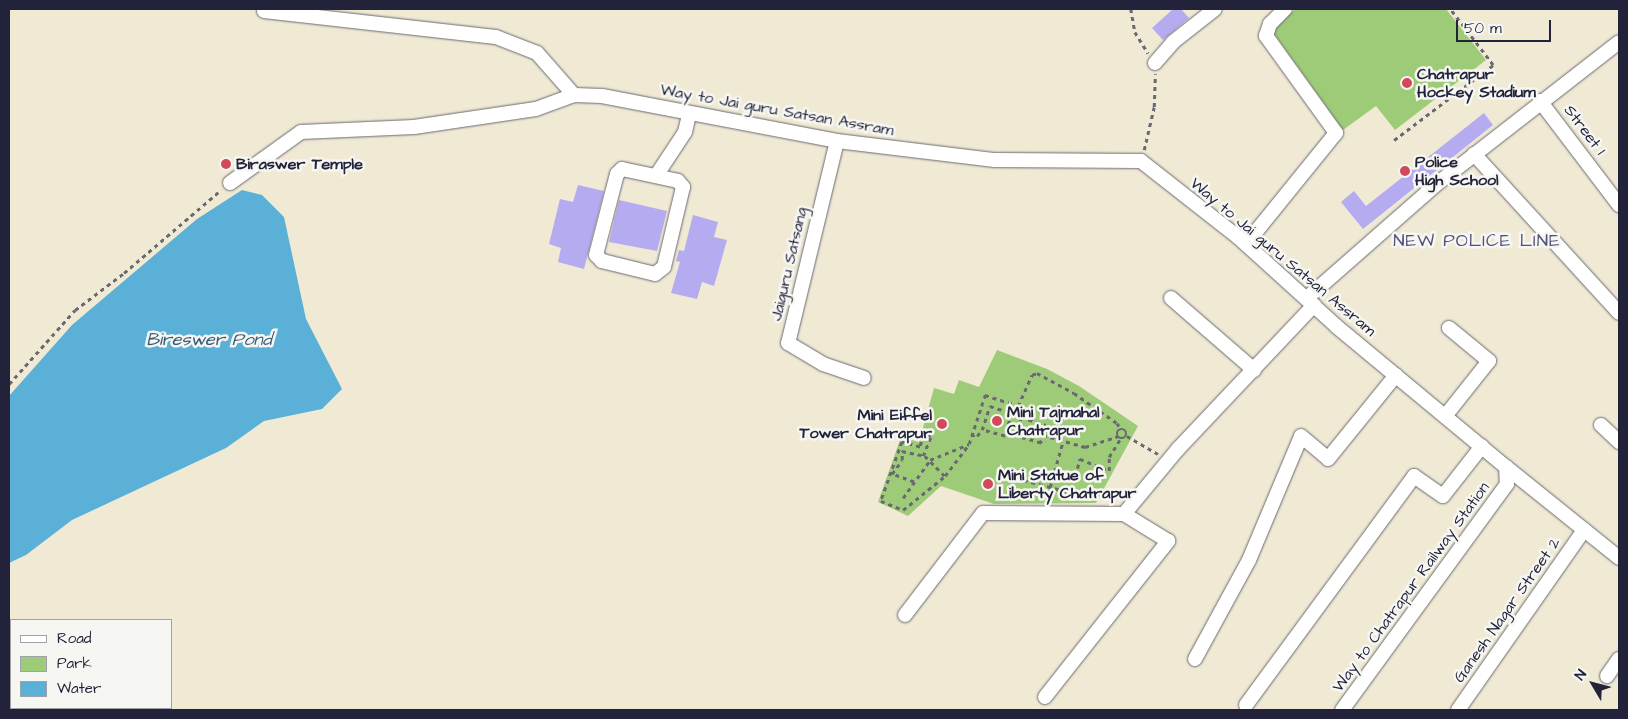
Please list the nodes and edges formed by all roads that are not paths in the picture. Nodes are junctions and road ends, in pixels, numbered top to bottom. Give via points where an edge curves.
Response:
1 (1215, 9) edge
2 (1285, 9) edge
3 (264, 10) dead end
4 (1619, 42) edge
5 (1155, 63) road end
6 (574, 95) junction
7 (1540, 101) junction
8 (689, 114) junction
9 (837, 141) junction
10 (1474, 154) junction
11 (656, 176) junction
12 (230, 182) road end
13 (1619, 206) edge
14 (1246, 244) junction
15 (1171, 298) dead end
16 (1310, 301) junction
17 (1619, 314) edge
18 (1449, 328) dead end
19 (1254, 370) junction
20 (1396, 375) junction
21 (864, 378) dead end
22 (1446, 415) junction
23 (1601, 425) dead end
24 (1619, 442) edge
25 (1482, 446) junction
26 (1506, 467) junction
27 (1124, 514) junction
28 (1584, 530) junction
29 (1619, 558) edge
30 (904, 615) dead end
31 (1195, 659) dead end
32 (1619, 659) edge
33 (1607, 676) dead end
34 (1045, 697) dead end
35 (1246, 705) dead end
36 (1342, 710) edge
37 (1458, 710) edge

1 - 5 street via 1173,42
2 - 14 street via 1270,24 1266,36 1336,133
3 - 6 street via 496,37 537,54
4 - 7 street
6 - 8 street, Way to Jai guru Satsan Assram via 602,96
6 - 12 street via 536,109 414,127 301,132
7 - 10 street
7 - 13 street, Street 1
8 - 9 street, Way to Jai guru Satsan Assram
8 - 11 street via 685,132
9 - 14 street, Way to Jai guru Satsan Assram via 995,160 1141,161
9 - 21 street, Jaiguru Satsang via 788,343 823,364
10 - 16 street via 1368,242
10 - 17 street
11 - 11 street via 622,169 617,174 596,255 602,261 655,274 664,267 683,187 678,181
14 - 16 street, Way to Jai guru Satsan Assram
15 - 19 street
16 - 19 street
16 - 20 street, Way to Jai guru Satsan Assram
18 - 22 street via 1489,361
19 - 27 street via 1168,461
20 - 22 street, Way to Jai guru Satsan Assram
20 - 31 street via 1328,459 1301,436 1249,560
22 - 25 street, Way to Jai guru Satsan Assram
23 - 24 street
25 - 26 street, Way to Jai guru Satsan Assram
25 - 35 street via 1443,496 1414,476
26 - 28 street, Way to Jai guru Satsan Assram
26 - 36 street, Way to Chatrapur Railway Station via 1508,484
27 - 30 street via 982,513
27 - 34 street via 1168,541
28 - 29 street, Way to Jai guru Satsan Assram
28 - 37 street, Ganesh Nagar Street 2
32 - 33 street

